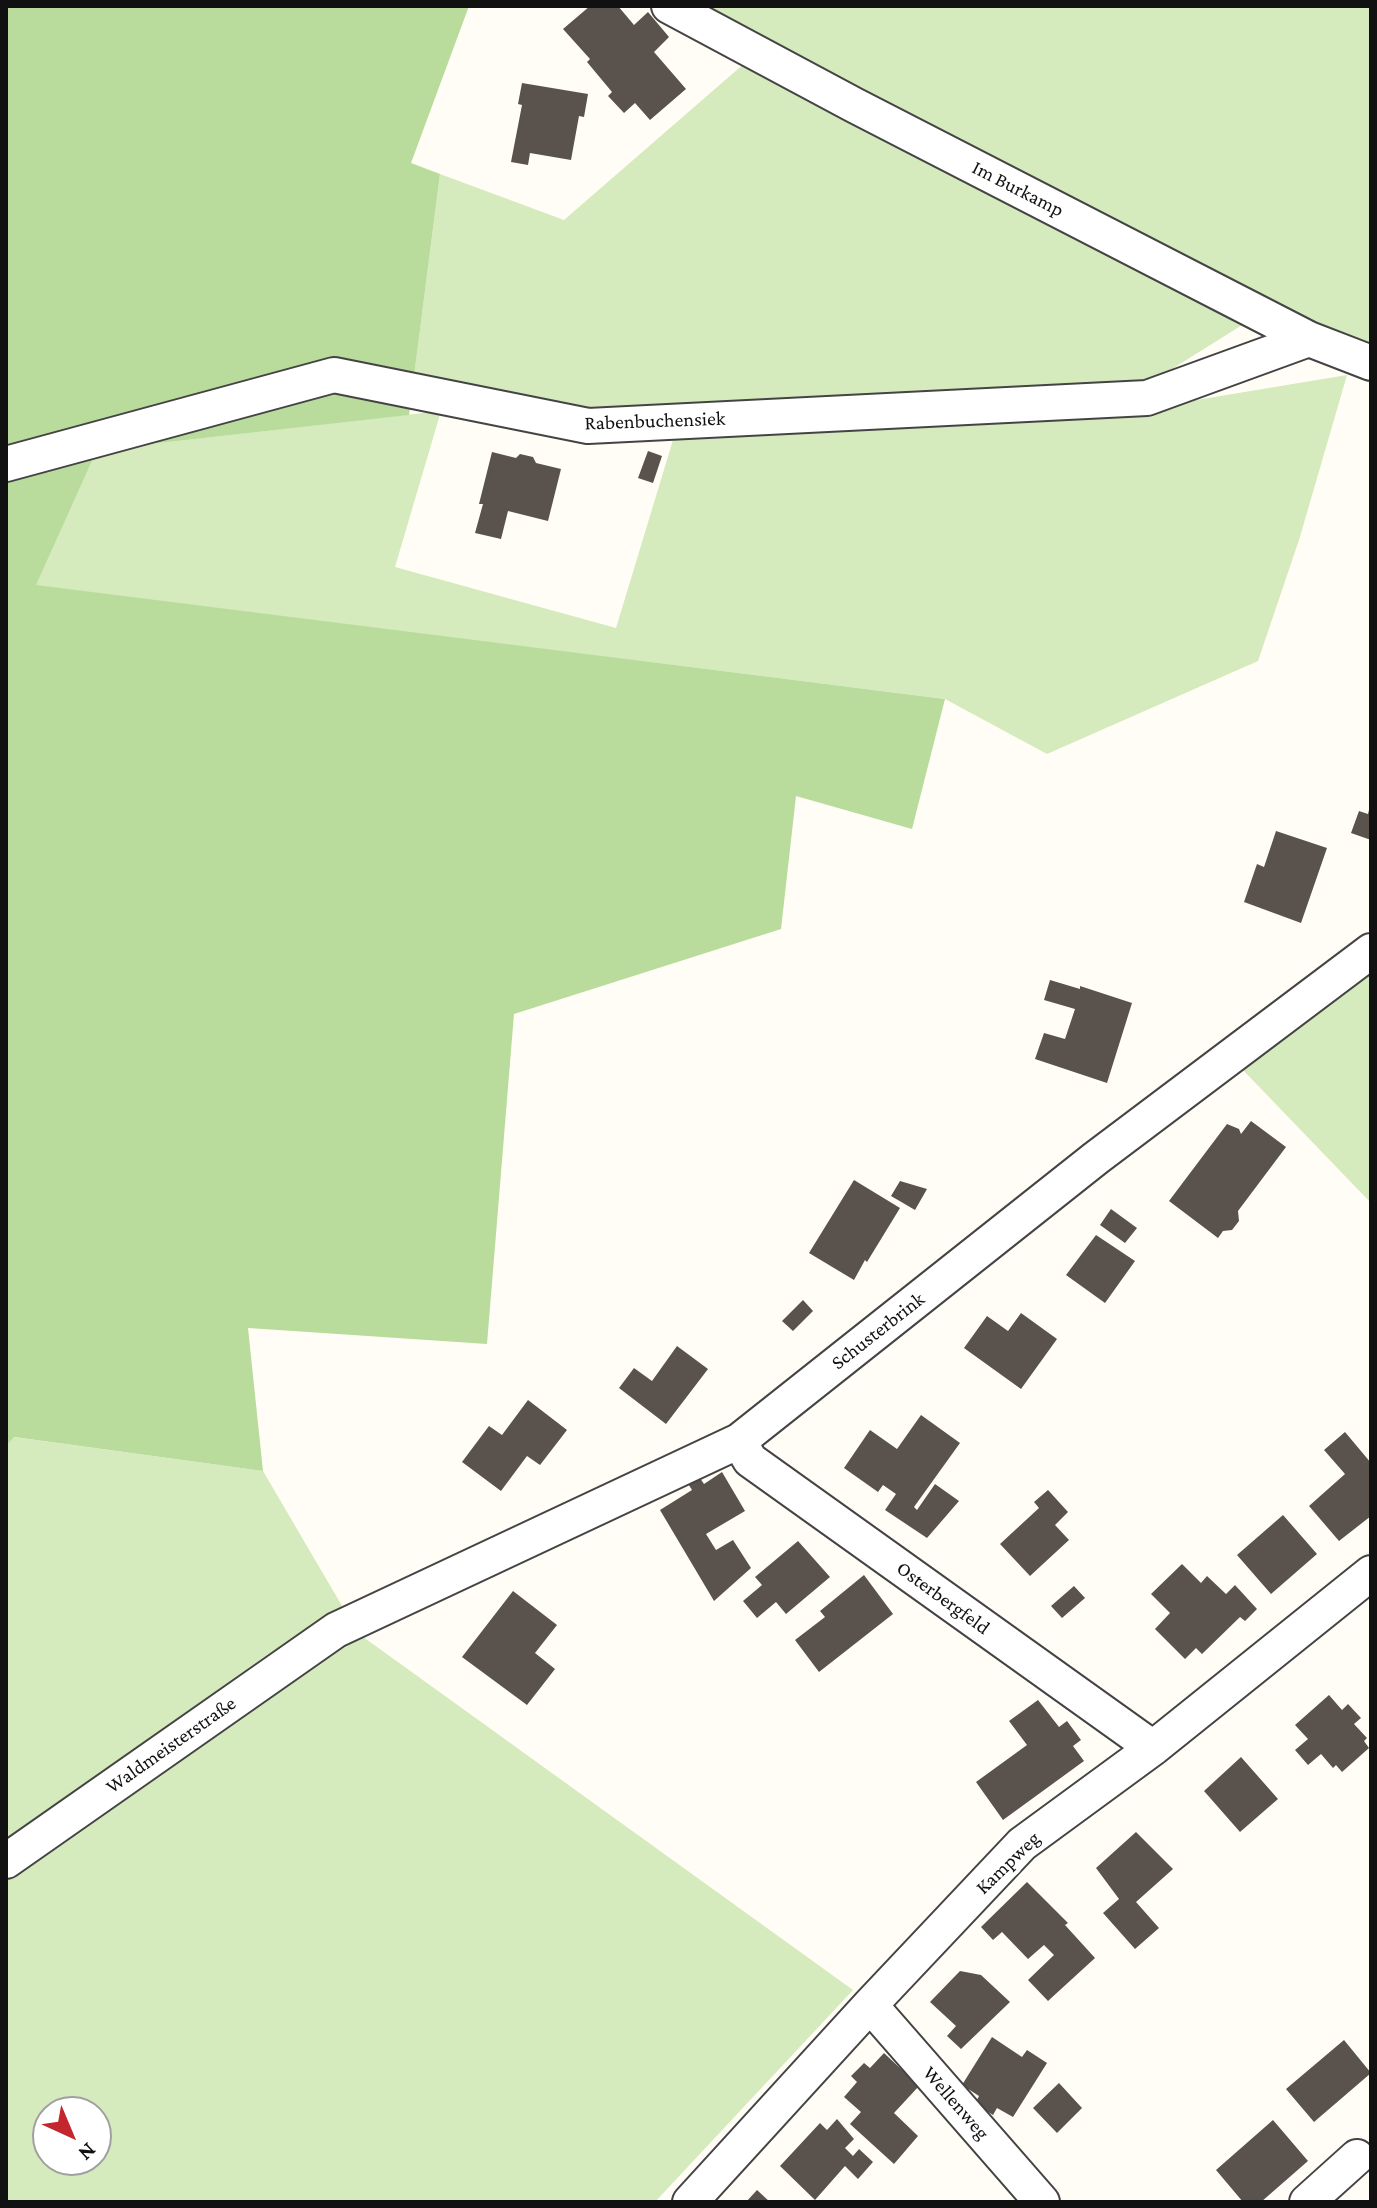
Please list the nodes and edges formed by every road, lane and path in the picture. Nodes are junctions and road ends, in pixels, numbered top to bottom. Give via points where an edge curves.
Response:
1 (669, 6) edge
2 (1309, 339) junction
3 (1371, 363) edge
4 (6, 464) edge
5 (1371, 951) edge
6 (739, 1441) junction
7 (1371, 1573) edge
8 (336, 1630) joint
9 (1153, 1748) junction
10 (6, 1861) edge
11 (870, 2005) junction
12 (1357, 2157) dead end
13 (690, 2202) edge
14 (1042, 2202) edge
15 (1307, 2202) edge

1 - 2 street, Im Burkamp
2 - 3 street, Im Burkamp
2 - 4 street, Rabenbuchensiek via 1147,398 588,426 334,375
5 - 6 street, Schusterbrink via 1096,1158
6 - 8 street, Schusterbrink
6 - 9 street, Osterbergfeld via 750,1460
7 - 9 street, Kampweg
8 - 10 street, Waldmeisterstraße
9 - 11 street, Kampweg via 1022,1844
11 - 13 street, Kampweg
11 - 14 street, Wellenweg
12 - 15 street

